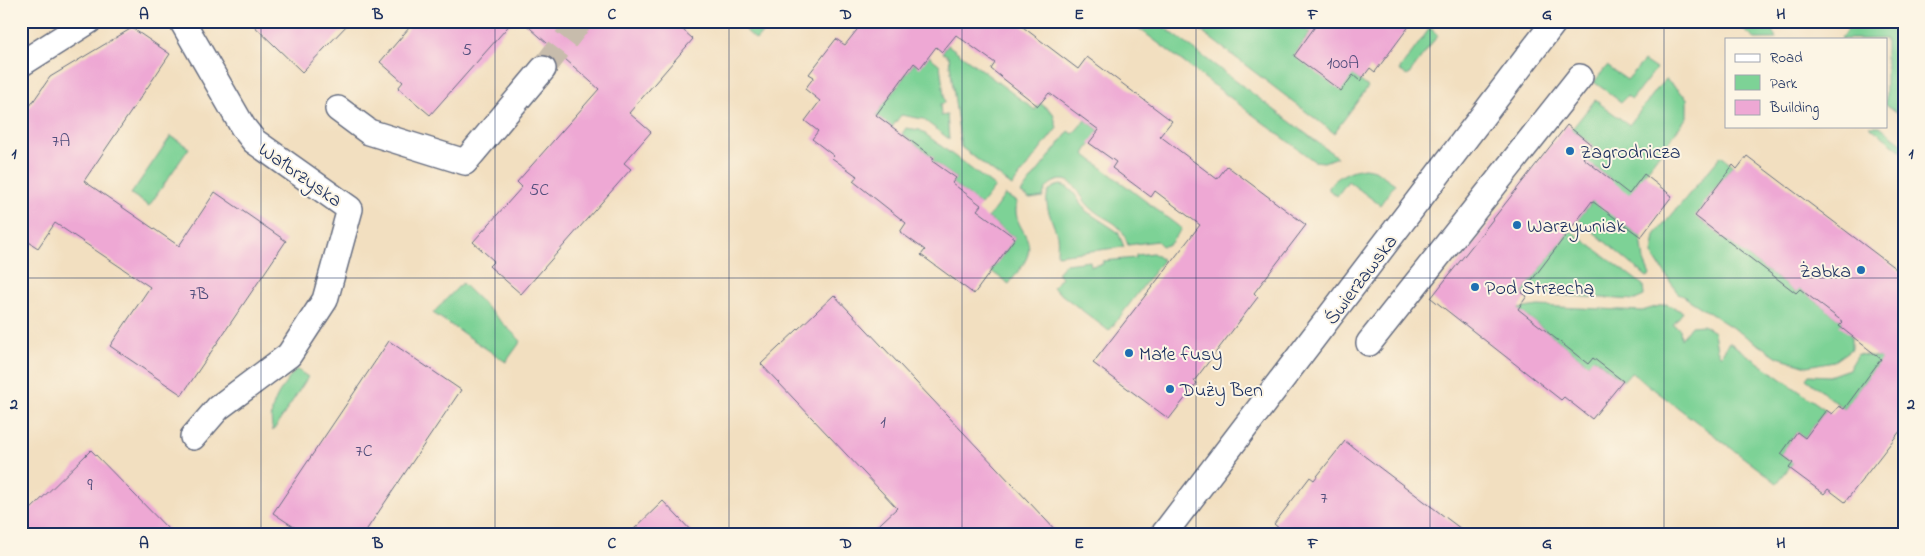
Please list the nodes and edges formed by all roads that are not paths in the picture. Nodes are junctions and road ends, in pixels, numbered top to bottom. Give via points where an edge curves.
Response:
1 (89, 21) edge
2 (182, 21) edge
3 (1555, 21) edge
4 (21, 64) edge
5 (543, 68) tunnel mouth
6 (1580, 77) dead end
7 (338, 109) dead end
8 (1369, 343) dead end
9 (193, 437) dead end
10 (1163, 535) edge

1 - 4 street
2 - 9 street, Wałbrzyska via 254,141 350,208 325,300 289,355 218,408
3 - 10 street, Świerzawska
5 - 7 street via 465,162 369,132
6 - 8 street

